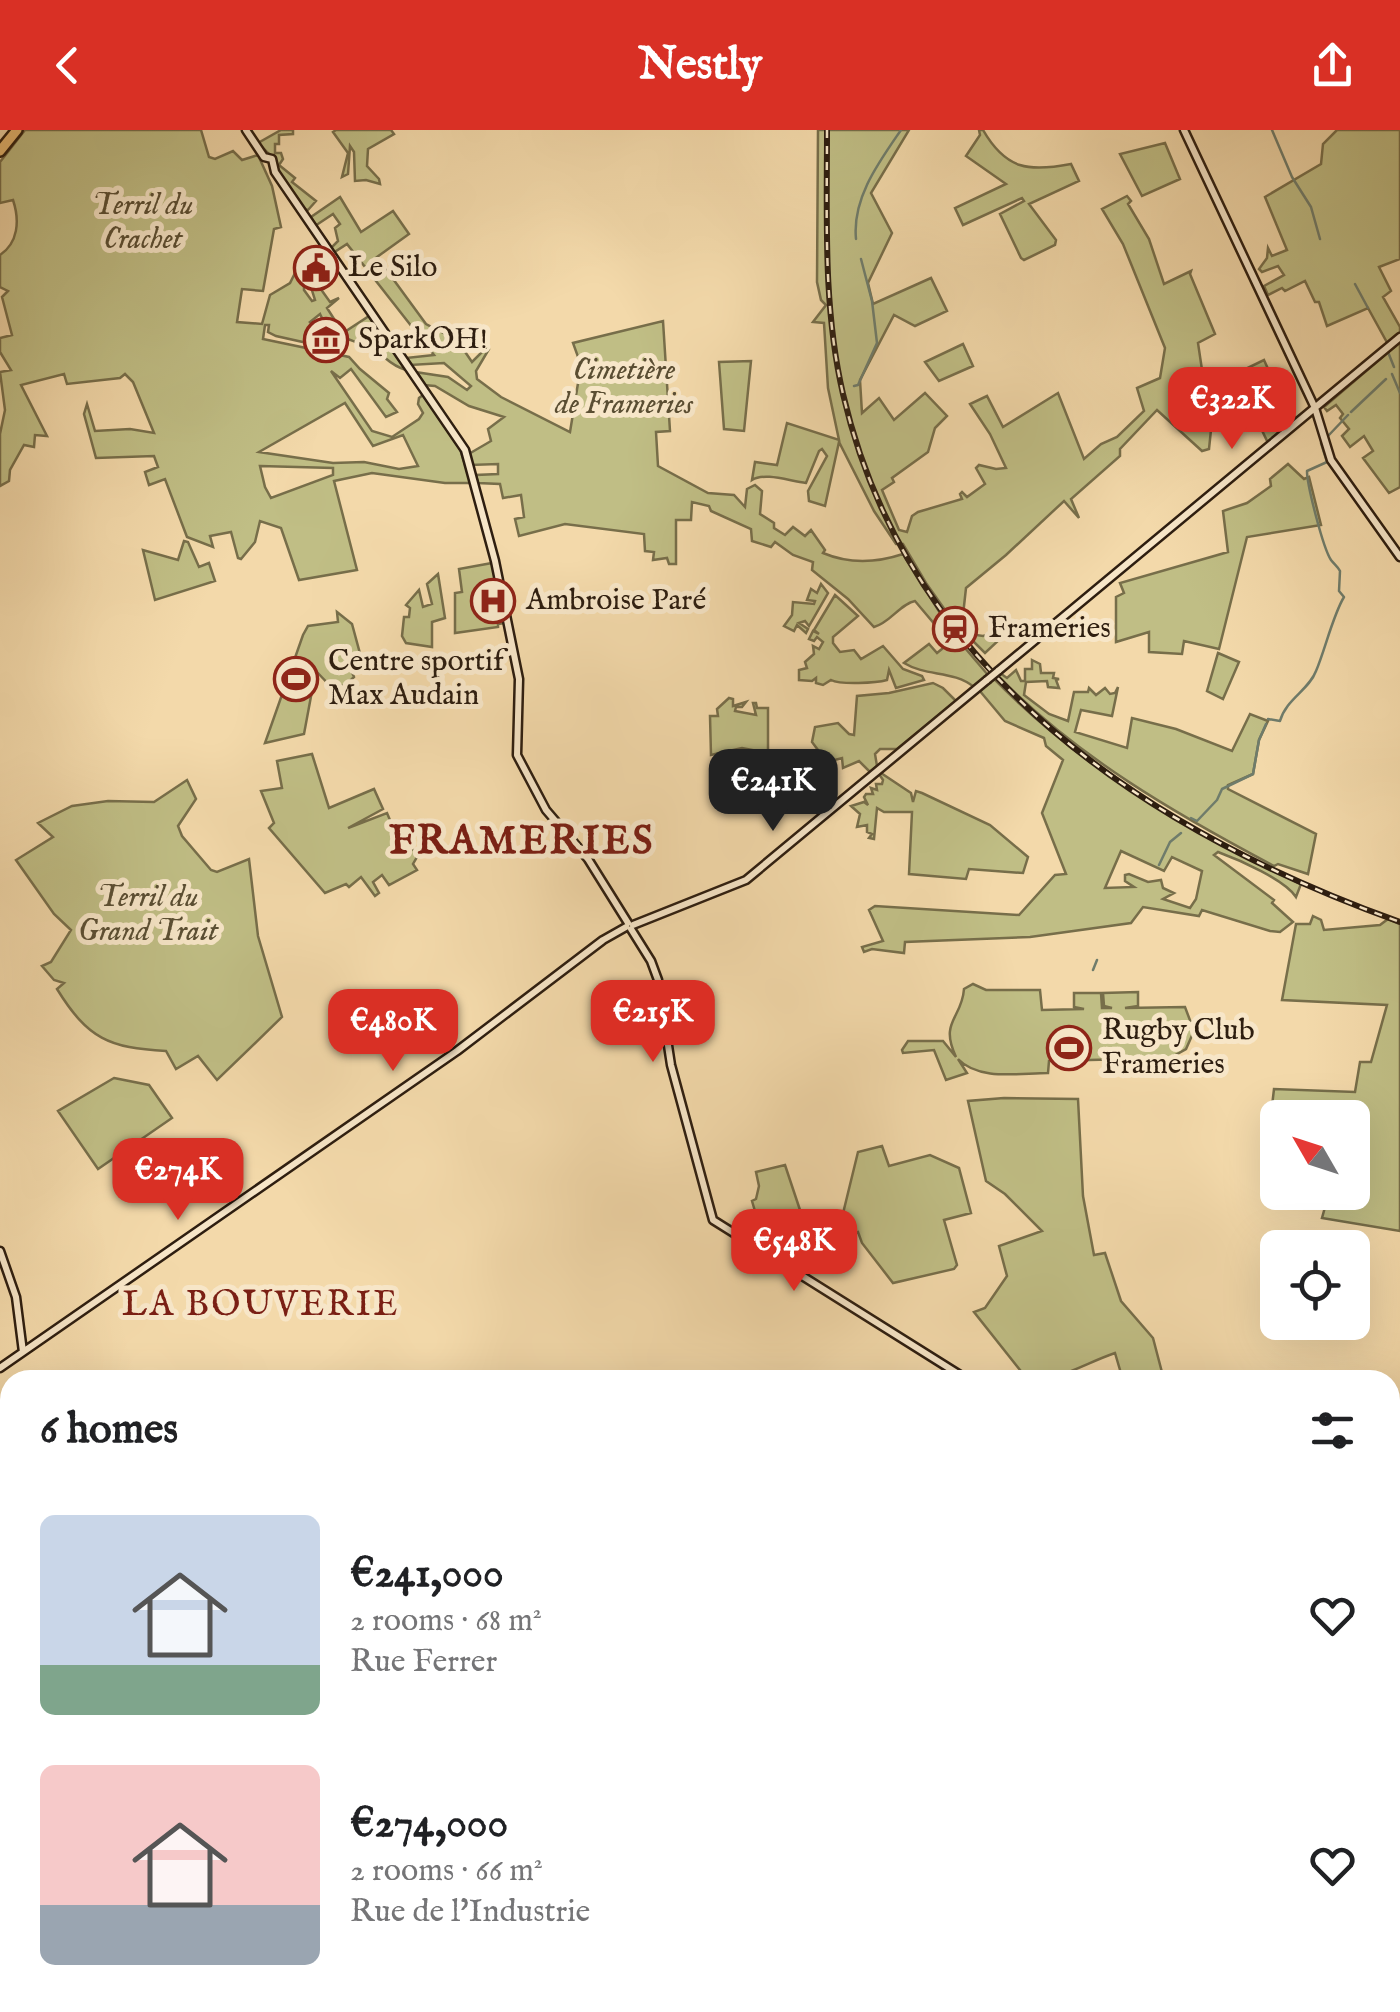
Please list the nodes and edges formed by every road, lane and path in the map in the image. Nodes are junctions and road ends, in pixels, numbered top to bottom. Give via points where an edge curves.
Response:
1 (13, 130) edge
2 (246, 130) edge
3 (1184, 130) edge
4 (0, 143) edge
5 (0, 151) edge
6 (1400, 337) edge
7 (1315, 408) junction
8 (1400, 557) edge
9 (630, 926) junction
10 (0, 1251) edge
11 (23, 1352) junction
12 (0, 1368) edge
13 (952, 1370) edge

1 - 4 highway
1 - 5 highway
2 - 9 main road via 262,164 465,450 519,679 520,762 546,810 588,859
3 - 7 main road
6 - 7 main road
7 - 8 main road via 1332,460
7 - 9 main road, bridge via 750,878
9 - 11 main road
9 - 13 main road via 659,983 699,1178 717,1225
10 - 11 main road via 16,1297
11 - 12 main road

